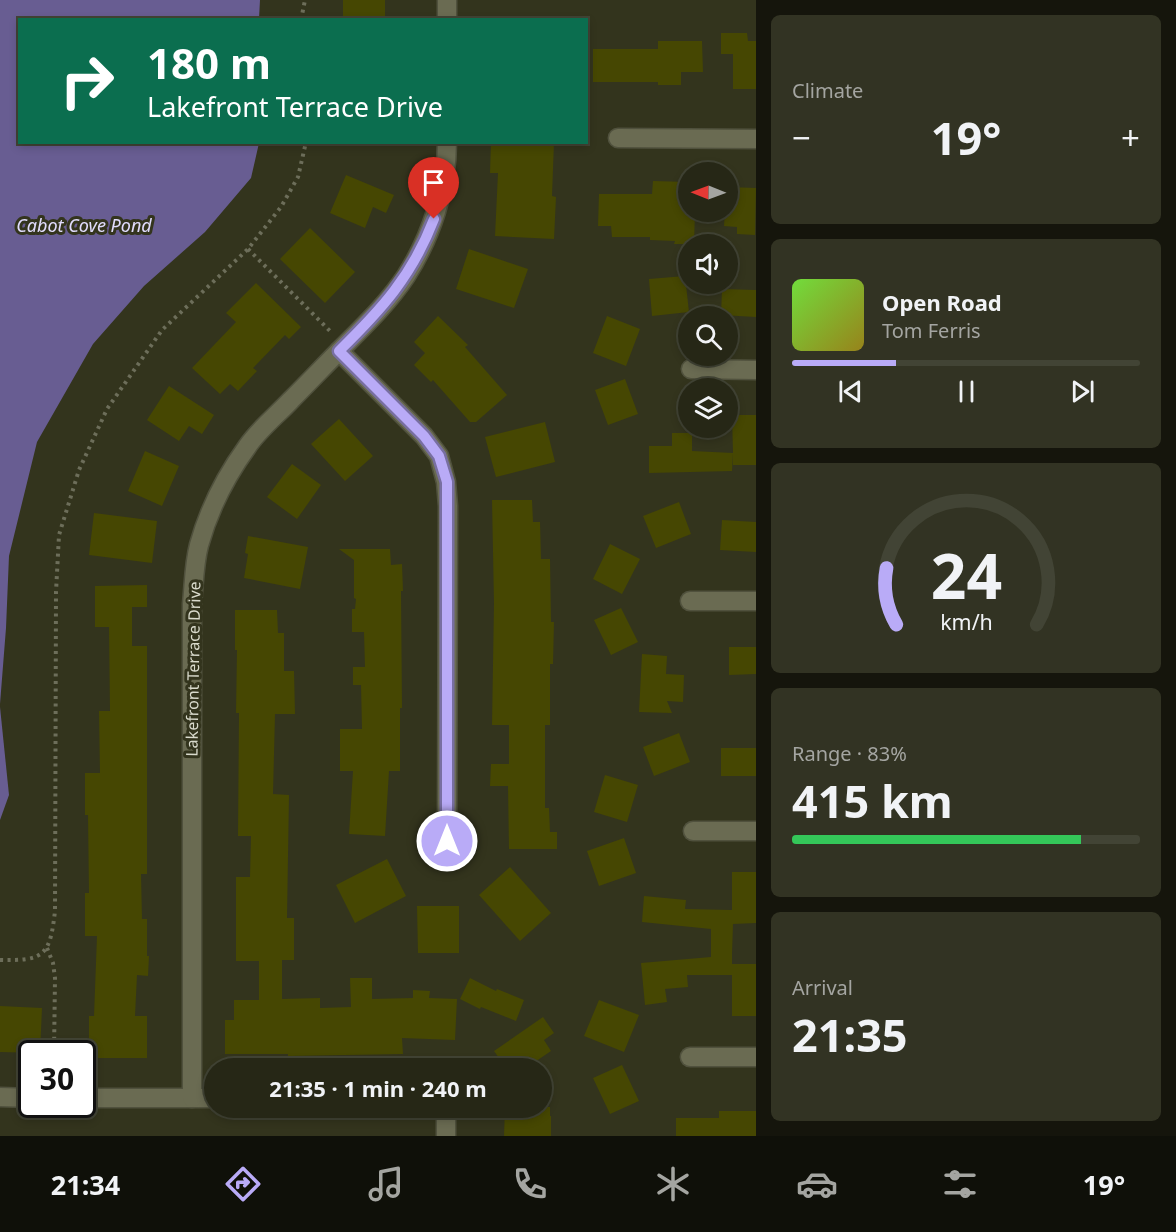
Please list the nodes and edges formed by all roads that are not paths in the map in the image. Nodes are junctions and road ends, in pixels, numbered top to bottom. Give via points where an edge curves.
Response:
1 (447, 0) edge
2 (447, 18) edge
3 (618, 138) dead end
4 (756, 139) edge
5 (447, 144) edge
6 (339, 351) junction
7 (691, 369) dead end
8 (756, 370) edge
9 (690, 601) dead end
10 (756, 601) edge
11 (693, 831) dead end
12 (756, 831) edge
13 (447, 841) dead end
14 (690, 1057) dead end
15 (756, 1057) edge
16 (0, 1098) edge
17 (18, 1098) edge
18 (96, 1098) edge
19 (192, 1098) junction
20 (204, 1098) edge
21 (446, 1118) edge
22 (446, 1136) edge

1 - 2 street
3 - 4 street
5 - 6 street, Lakefront Terrace Drive via 440,198 426,238 391,296
6 - 13 street via 424,436 439,456 447,482
6 - 19 street, Lakefront Terrace Drive via 248,444 210,512 199,546 192,604
7 - 8 street
9 - 10 street
11 - 12 street
14 - 15 street
16 - 17 street
18 - 19 street
19 - 20 street
21 - 22 street

